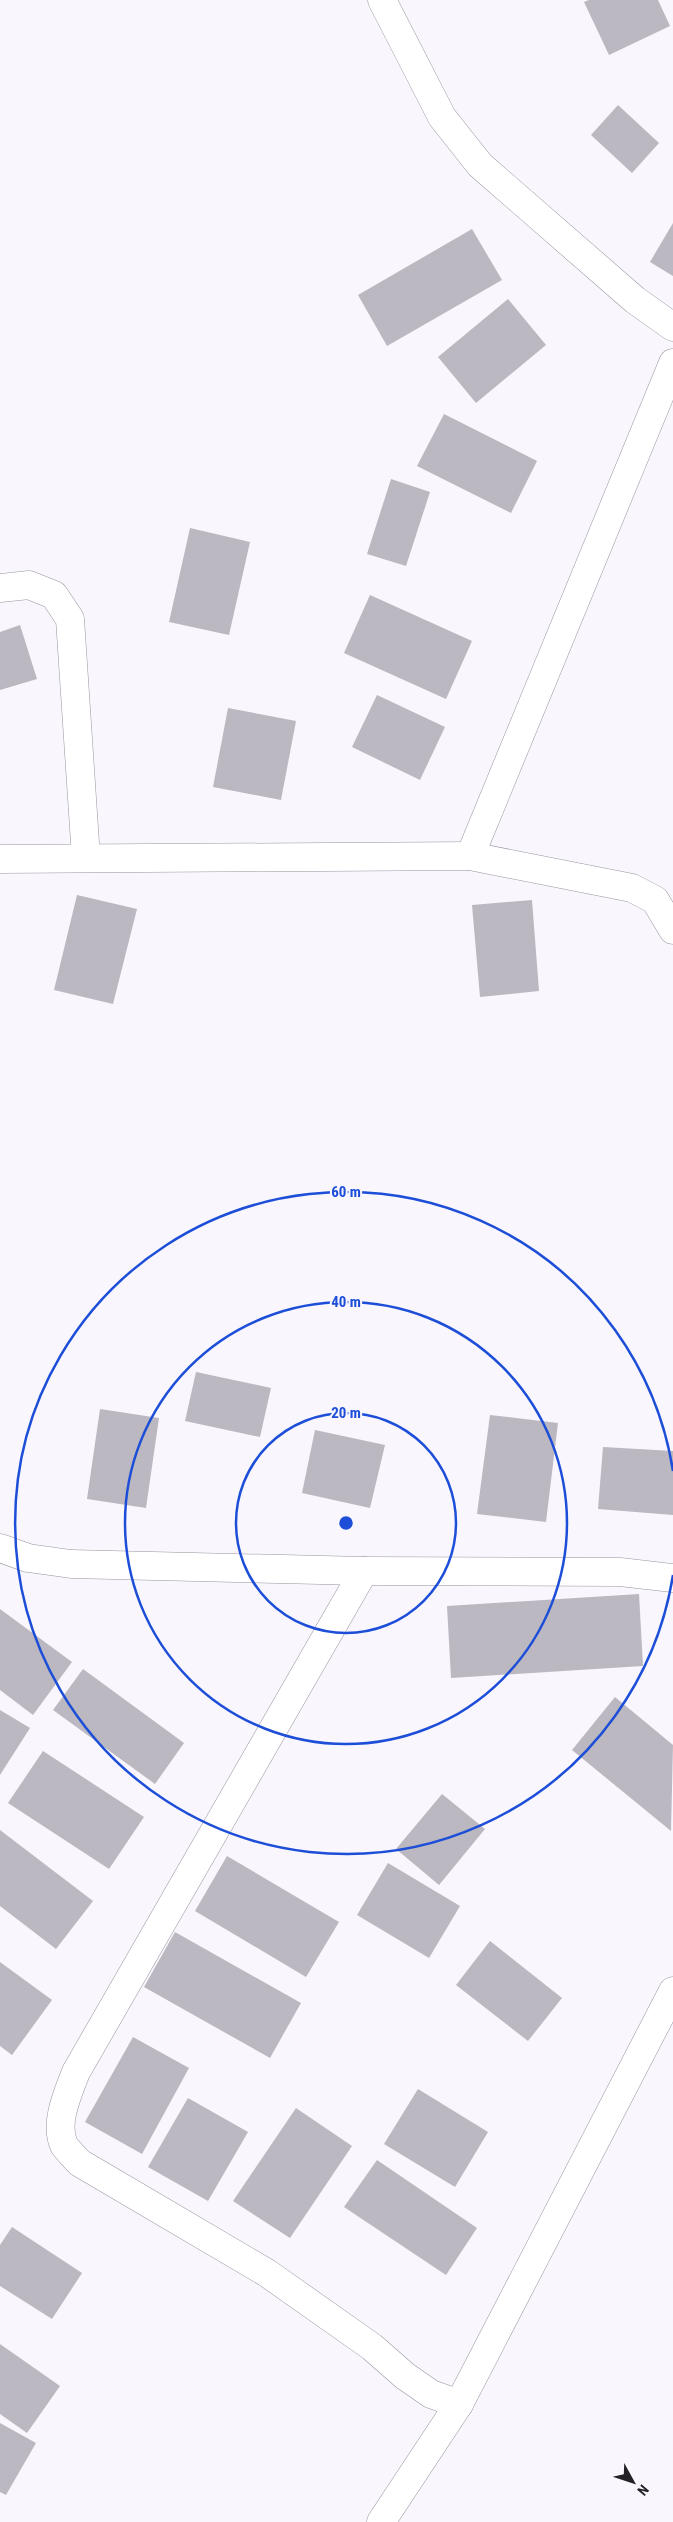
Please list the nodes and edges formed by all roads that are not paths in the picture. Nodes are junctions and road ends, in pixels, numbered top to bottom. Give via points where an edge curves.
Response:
1 (382, 0) edge
2 (673, 327) edge
3 (673, 363) edge
4 (0, 588) edge
5 (470, 856) junction
6 (0, 858) edge
7 (86, 858) junction
8 (673, 930) edge
9 (0, 1548) edge
10 (364, 1571) junction
11 (673, 1578) edge
12 (673, 1991) edge
13 (459, 2404) junction
14 (381, 2522) edge

1 - 2 street via 442,117 480,165 635,300
3 - 5 street
4 - 7 street via 29,585 54,595 70,619
5 - 7 street
5 - 8 street via 632,888 654,900
6 - 7 street
9 - 10 street via 28,1558 71,1564
10 - 11 street via 620,1572
10 - 13 street via 76,2072 61,2122 64,2145 80,2163 267,2273 372,2347 431,2394
12 - 13 street
13 - 14 street

